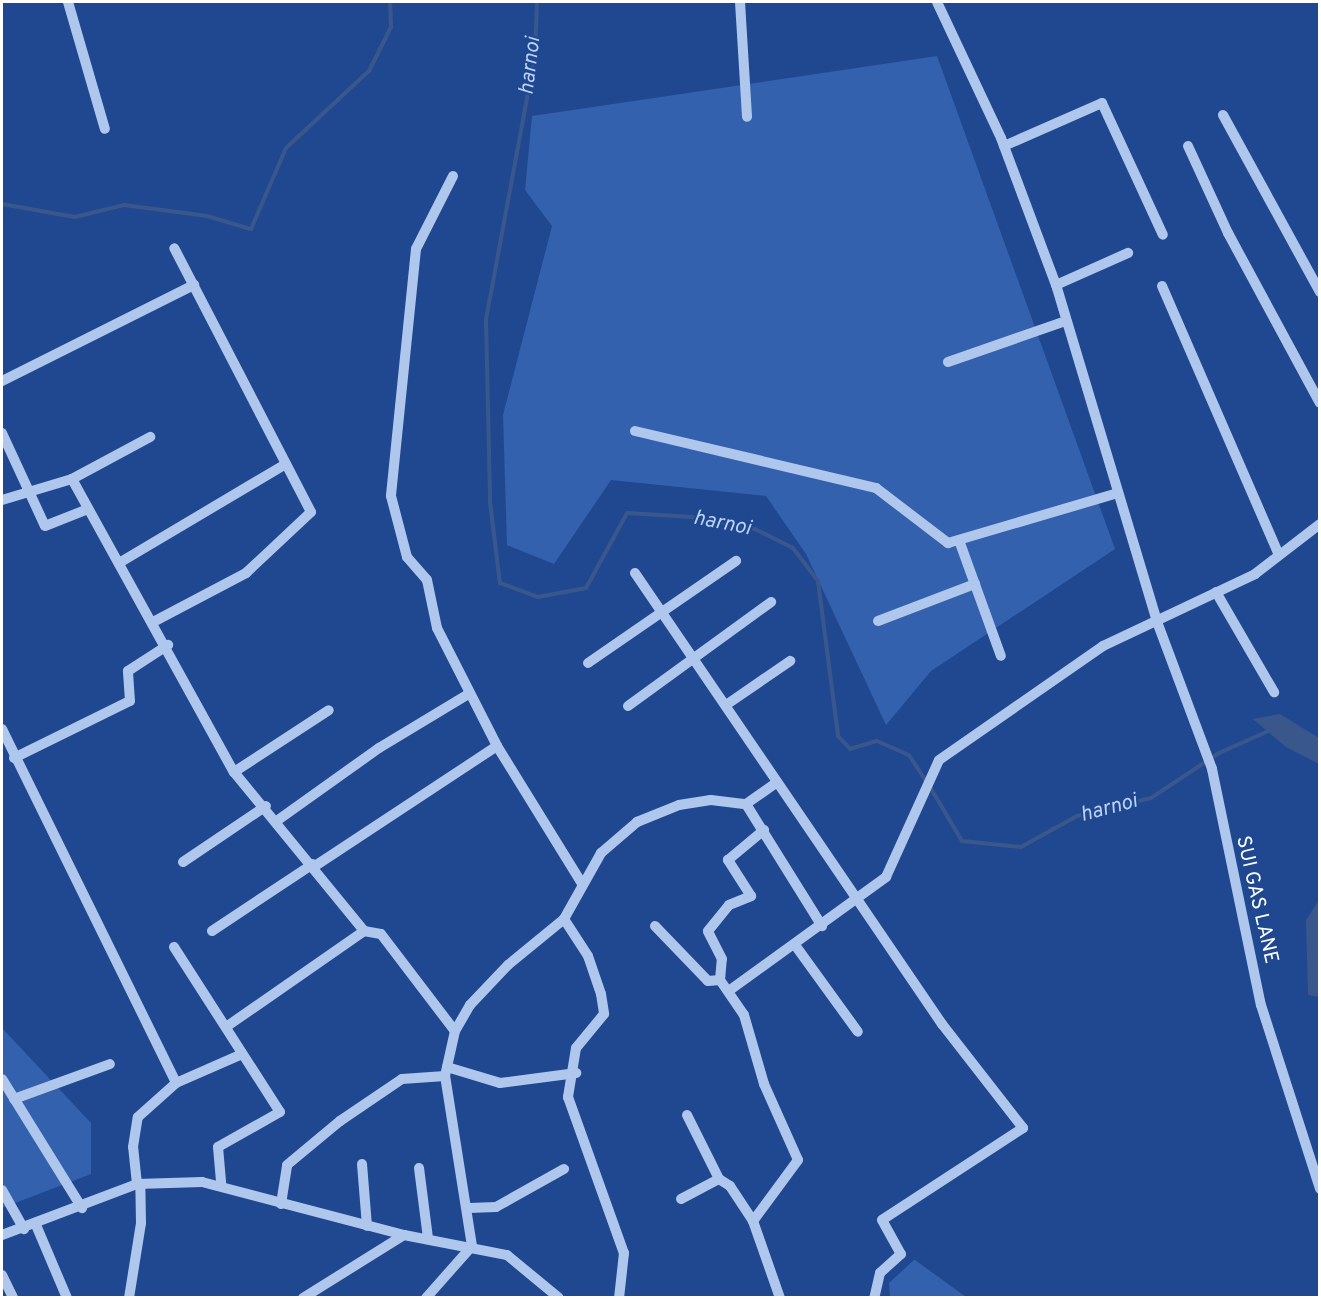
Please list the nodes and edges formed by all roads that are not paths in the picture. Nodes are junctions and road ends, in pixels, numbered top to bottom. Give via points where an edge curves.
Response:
1 (68, 2) edge
2 (740, 2) edge
3 (937, 2) edge
4 (1223, 115) dead end
5 (747, 117) dead end
6 (105, 129) dead end
7 (1004, 146) junction
8 (1188, 146) dead end
9 (453, 176) dead end
10 (1163, 235) dead end
11 (174, 248) dead end
12 (1128, 253) dead end
13 (194, 285) junction
14 (1056, 285) junction
15 (1162, 286) dead end
16 (1320, 292) edge
17 (1066, 321) junction
18 (948, 362) dead end
19 (2, 381) edge
20 (1320, 403) edge
21 (635, 431) dead end
22 (2, 433) edge
23 (150, 437) dead end
24 (286, 464) junction
25 (72, 479) junction
26 (27, 490) junction
27 (1118, 493) junction
28 (2, 500) edge
29 (88, 509) junction
30 (1319, 525) edge
31 (960, 543) junction
32 (1279, 555) junction
33 (736, 561) dead end
34 (119, 563) junction
35 (635, 573) dead end
36 (975, 584) junction
37 (1216, 592) junction
38 (771, 602) dead end
39 (660, 610) junction
40 (1156, 619) junction
41 (155, 621) junction
42 (878, 621) dead end
43 (168, 645) junction
44 (1001, 656) dead end
45 (693, 657) junction
46 (790, 661) dead end
47 (588, 663) dead end
48 (1274, 692) dead end
49 (470, 693) junction
50 (726, 705) junction
51 (628, 706) dead end
52 (329, 710) dead end
53 (2, 729) edge
54 (497, 746) junction
55 (14, 758) junction
56 (234, 772) junction
57 (777, 782) junction
58 (746, 804) junction
59 (266, 807) junction
60 (278, 820) junction
61 (764, 830) junction
62 (183, 862) dead end
63 (314, 865) junction
64 (582, 882) junction
65 (859, 900) junction
66 (564, 919) junction
67 (655, 926) dead end
68 (822, 926) junction
69 (212, 931) dead end
70 (364, 931) junction
71 (795, 945) junction
72 (174, 947) dead end
73 (720, 980) junction
74 (730, 990) junction
75 (226, 1027) junction
76 (455, 1031) junction
77 (858, 1032) dead end
78 (242, 1054) junction
79 (110, 1064) dead end
80 (446, 1072) junction
81 (576, 1073) junction
82 (2, 1079) edge
83 (176, 1083) junction
84 (14, 1099) junction
85 (687, 1115) dead end
86 (362, 1164) dead end
87 (419, 1168) dead end
88 (564, 1169) dead end
89 (719, 1179) junction
90 (139, 1184) junction
91 (220, 1185) junction
92 (1320, 1189) edge
93 (2, 1190) edge
94 (681, 1199) dead end
95 (281, 1204) junction
96 (82, 1208) junction
97 (469, 1208) junction
98 (753, 1221) junction
99 (36, 1225) junction
100 (367, 1226) junction
101 (24, 1229) junction
102 (2, 1235) edge
103 (404, 1235) junction
104 (428, 1238) junction
105 (472, 1246) junction
106 (2, 1275) edge
107 (782, 1295) edge
108 (13, 1298) edge
109 (67, 1298) edge
110 (129, 1298) edge
111 (303, 1298) edge
112 (426, 1298) edge
113 (559, 1298) edge
114 (620, 1298) edge
115 (874, 1298) edge

1 - 6 street
2 - 5 street
3 - 7 street, SUI GAS LANE
4 - 16 street
7 - 10 street via 1102,103
7 - 14 street, SUI GAS LANE
8 - 20 street via 1228,233
9 - 49 street via 416,249 391,496 407,557 427,580 437,628
11 - 13 street
12 - 14 street
13 - 19 street
13 - 24 street
14 - 17 street, SUI GAS LANE
15 - 32 street
17 - 18 street
17 - 27 street, SUI GAS LANE
21 - 31 street via 876,488 948,543
22 - 26 street
23 - 25 street
24 - 34 street
24 - 41 street via 310,517 246,573
25 - 26 street
25 - 29 street
26 - 28 street
26 - 29 street via 45,526
27 - 31 street
27 - 40 street, SUI GAS LANE
29 - 34 street
30 - 32 street
31 - 36 street
32 - 37 street
33 - 39 street
34 - 41 street
35 - 39 street
36 - 42 street
36 - 44 street
37 - 40 street
37 - 48 street
38 - 45 street
39 - 45 street
39 - 47 street
40 - 65 street via 1042,686 939,760 886,878
40 - 92 street, SUI GAS LANE via 1212,769 1262,1005
41 - 43 street
43 - 55 street via 128,671 130,701
43 - 56 street
45 - 50 street
45 - 51 street
46 - 50 street
49 - 54 street
49 - 60 street via 379,748
50 - 57 street
52 - 56 street
53 - 55 street
54 - 63 street
54 - 64 street
55 - 83 street
56 - 59 street
57 - 58 street
57 - 65 street
58 - 61 street
58 - 64 street via 711,800 679,805 637,822 601,853
59 - 60 street
59 - 62 street
60 - 63 street
61 - 68 street
61 - 73 street via 728,860 751,896 729,905 708,931 722,959
63 - 69 street
63 - 70 street
64 - 66 street
65 - 68 street
65 - 115 street via 942,1024 1023,1128 882,1220 901,1254 880,1273
66 - 76 street via 486,985
66 - 81 street via 588,956 604,1014 576,1048
67 - 73 street via 708,981
68 - 71 street
70 - 75 street
70 - 76 street via 381,934
71 - 74 street
71 - 77 street
72 - 75 street
73 - 74 street
74 - 98 street via 798,1160
75 - 78 street
76 - 80 street
78 - 83 street
78 - 91 street via 280,1112 218,1147
79 - 84 street
80 - 81 street via 500,1083
80 - 95 street via 402,1079 340,1121 287,1165
80 - 97 street
81 - 114 street via 568,1097 624,1253
82 - 84 street
83 - 90 street via 138,1117 133,1147
84 - 96 street
85 - 89 street
86 - 100 street
87 - 104 street
88 - 97 street via 496,1207
89 - 94 street
89 - 98 street via 730,1186
90 - 91 street
90 - 96 street
90 - 110 street via 141,1223
91 - 95 street
93 - 101 street
95 - 100 street
96 - 99 street
97 - 105 street
98 - 107 street
99 - 101 street
99 - 109 street
100 - 103 street
101 - 102 street
103 - 104 street
103 - 111 street
104 - 105 street
105 - 112 street
105 - 113 street via 507,1255
106 - 108 street

